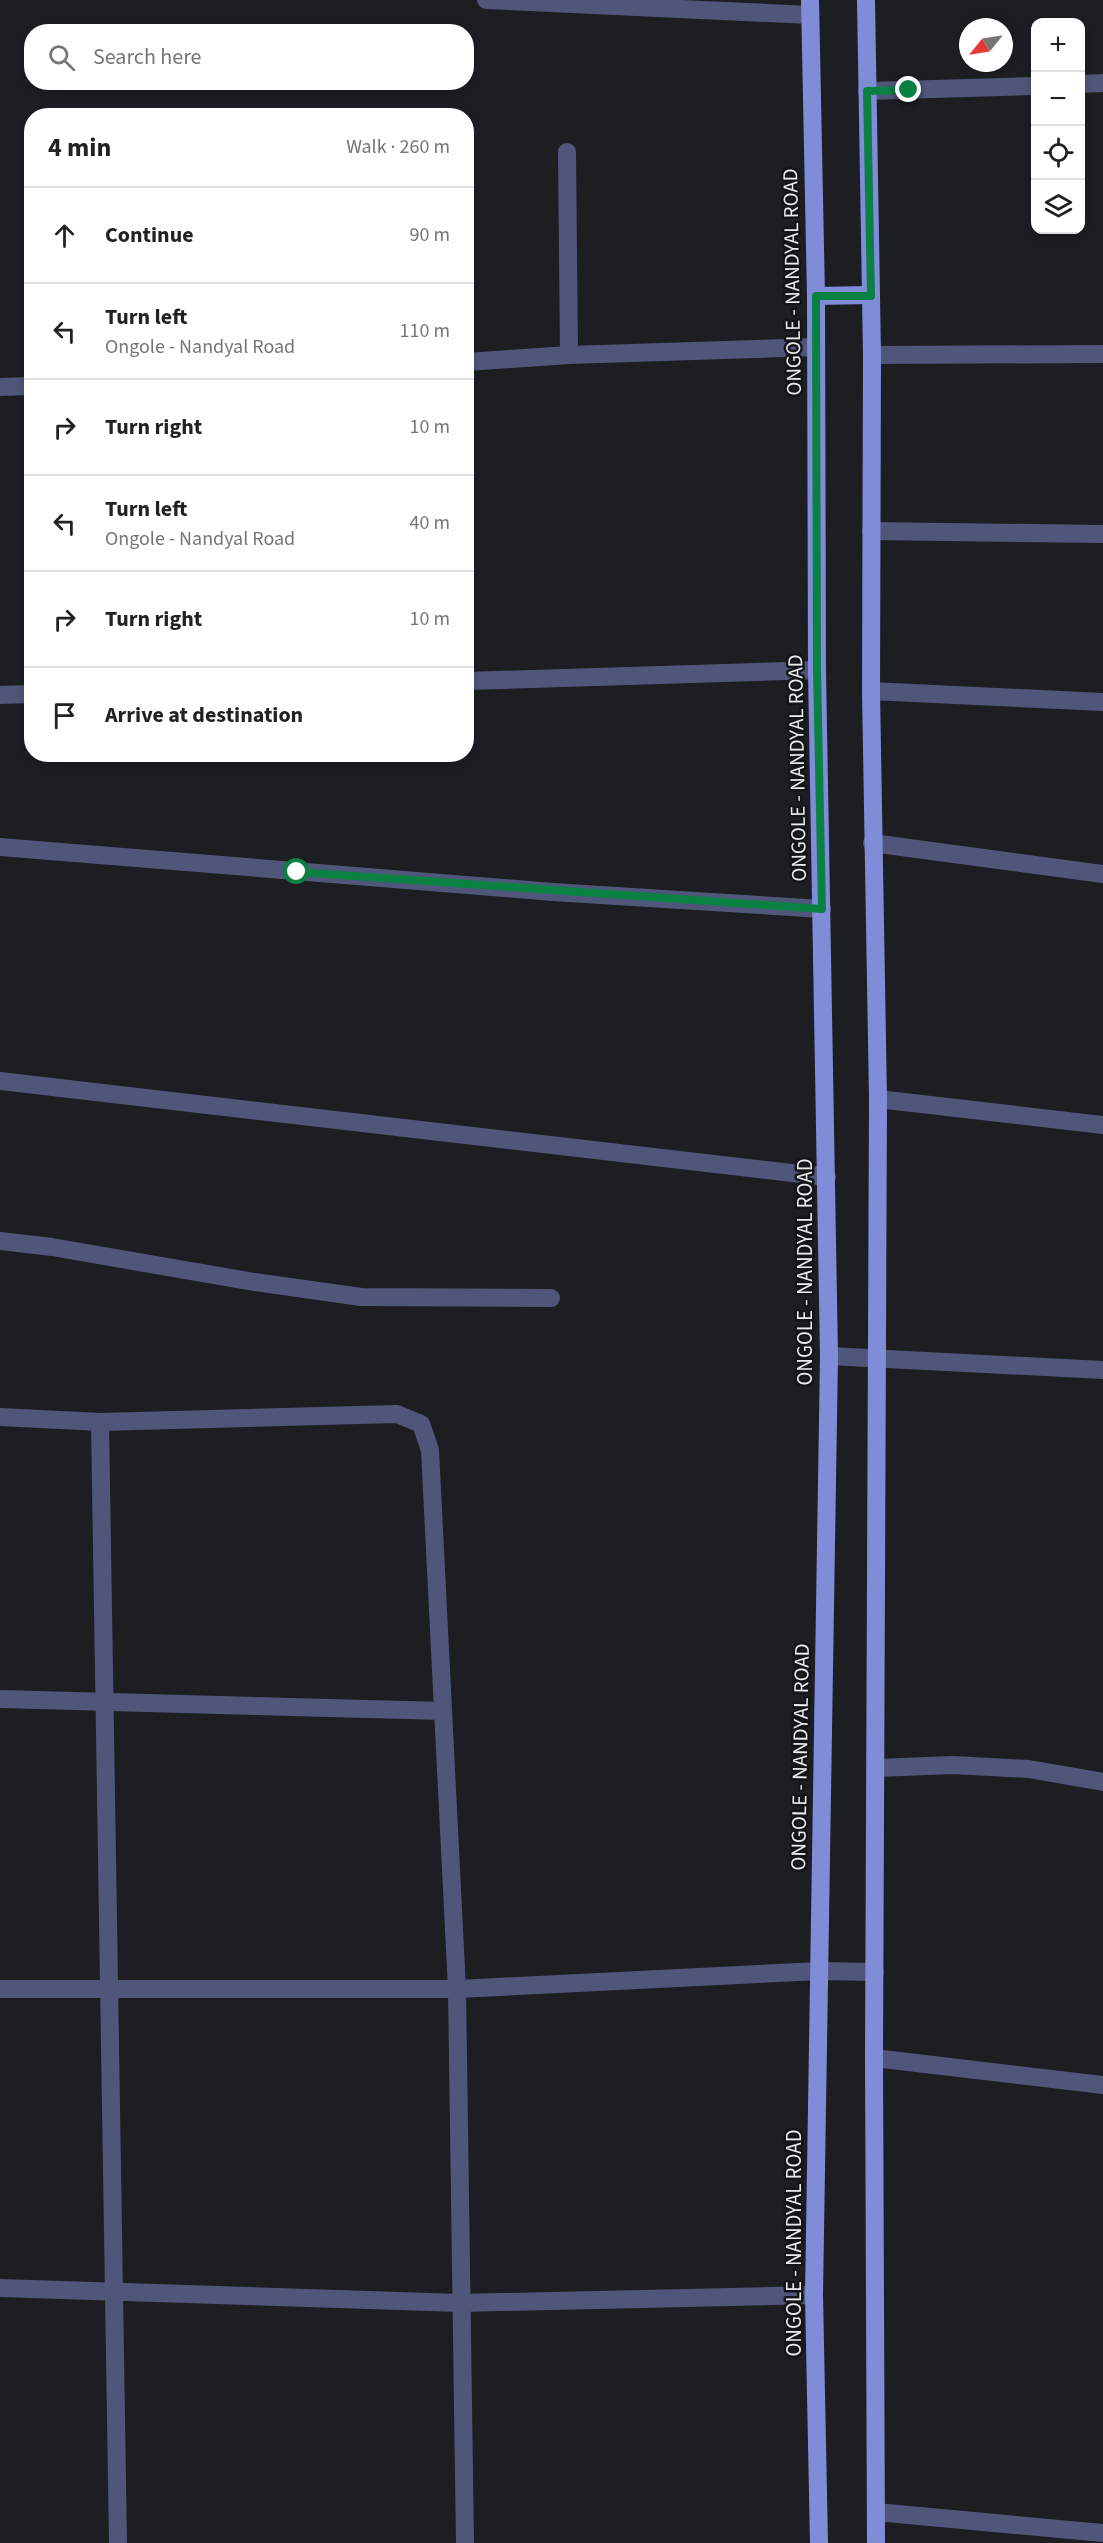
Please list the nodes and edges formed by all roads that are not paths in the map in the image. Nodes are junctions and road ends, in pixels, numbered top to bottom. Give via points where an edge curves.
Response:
1 (486, 0) edge
2 (866, 0) edge
3 (810, 8) edge
4 (1103, 83) edge
5 (1085, 84) edge
6 (1031, 86) edge
7 (867, 91) junction
8 (567, 152) dead end
9 (816, 296) junction
10 (871, 296) junction
11 (816, 347) junction
12 (1103, 354) edge
13 (569, 355) junction
14 (872, 355) junction
15 (474, 361) edge
16 (24, 386) edge
17 (0, 387) edge
18 (872, 531) junction
19 (1103, 534) edge
20 (817, 670) junction
21 (474, 681) edge
22 (871, 692) junction
23 (24, 694) edge
24 (0, 695) edge
25 (1103, 702) edge
26 (872, 843) junction
27 (0, 847) edge
28 (1103, 874) edge
29 (822, 909) junction
30 (0, 1081) edge
31 (878, 1099) junction
32 (1103, 1125) edge
33 (827, 1177) junction
34 (0, 1241) edge
35 (551, 1298) dead end
36 (829, 1356) junction
37 (876, 1358) junction
38 (1103, 1370) edge
39 (0, 1417) edge
40 (100, 1422) junction
41 (0, 1699) edge
42 (105, 1702) junction
43 (443, 1711) junction
44 (876, 1768) junction
45 (1103, 1782) edge
46 (819, 1971) junction
47 (875, 1972) junction
48 (0, 1989) edge
49 (110, 1989) junction
50 (457, 1989) junction
51 (874, 2058) junction
52 (1103, 2085) edge
53 (0, 2288) edge
54 (113, 2292) junction
55 (814, 2295) junction
56 (460, 2303) junction
57 (876, 2512) junction
58 (1103, 2533) edge
59 (118, 2543) edge
60 (465, 2543) edge
61 (819, 2543) edge
62 (876, 2543) edge

1 - 3 street
2 - 7 main road
3 - 9 main road, ONGOLE - NANDYAL ROAD
4 - 5 street
6 - 7 street
7 - 10 main road
8 - 13 street
9 - 10 main road
9 - 11 main road, ONGOLE - NANDYAL ROAD
10 - 14 main road
11 - 13 street
11 - 20 main road, ONGOLE - NANDYAL ROAD
12 - 14 street
13 - 15 street
14 - 18 main road
16 - 17 street
18 - 19 street
18 - 22 main road
20 - 21 street
20 - 29 main road, ONGOLE - NANDYAL ROAD
22 - 25 street
22 - 26 main road
23 - 24 street
26 - 28 street
26 - 31 main road
27 - 29 street via 553,892
29 - 33 main road, ONGOLE - NANDYAL ROAD
30 - 33 street
31 - 32 street
31 - 37 main road
33 - 36 main road, ONGOLE - NANDYAL ROAD
34 - 35 street via 360,1297
36 - 37 street
36 - 46 main road, ONGOLE - NANDYAL ROAD
37 - 38 street
37 - 44 main road
39 - 40 street
40 - 42 street
40 - 43 street via 397,1414 421,1424 430,1450
41 - 42 street
42 - 43 street
42 - 49 street
43 - 50 street
44 - 45 street via 953,1765 1018,1769
44 - 47 main road
46 - 47 street
46 - 50 street
46 - 55 main road, ONGOLE - NANDYAL ROAD
47 - 51 main road
48 - 49 street
49 - 50 street
49 - 54 street
50 - 56 street
51 - 52 street
51 - 57 main road
53 - 54 street
54 - 56 street
54 - 59 street
55 - 56 street
55 - 61 main road, ONGOLE - NANDYAL ROAD
56 - 60 street
57 - 58 street
57 - 62 main road

